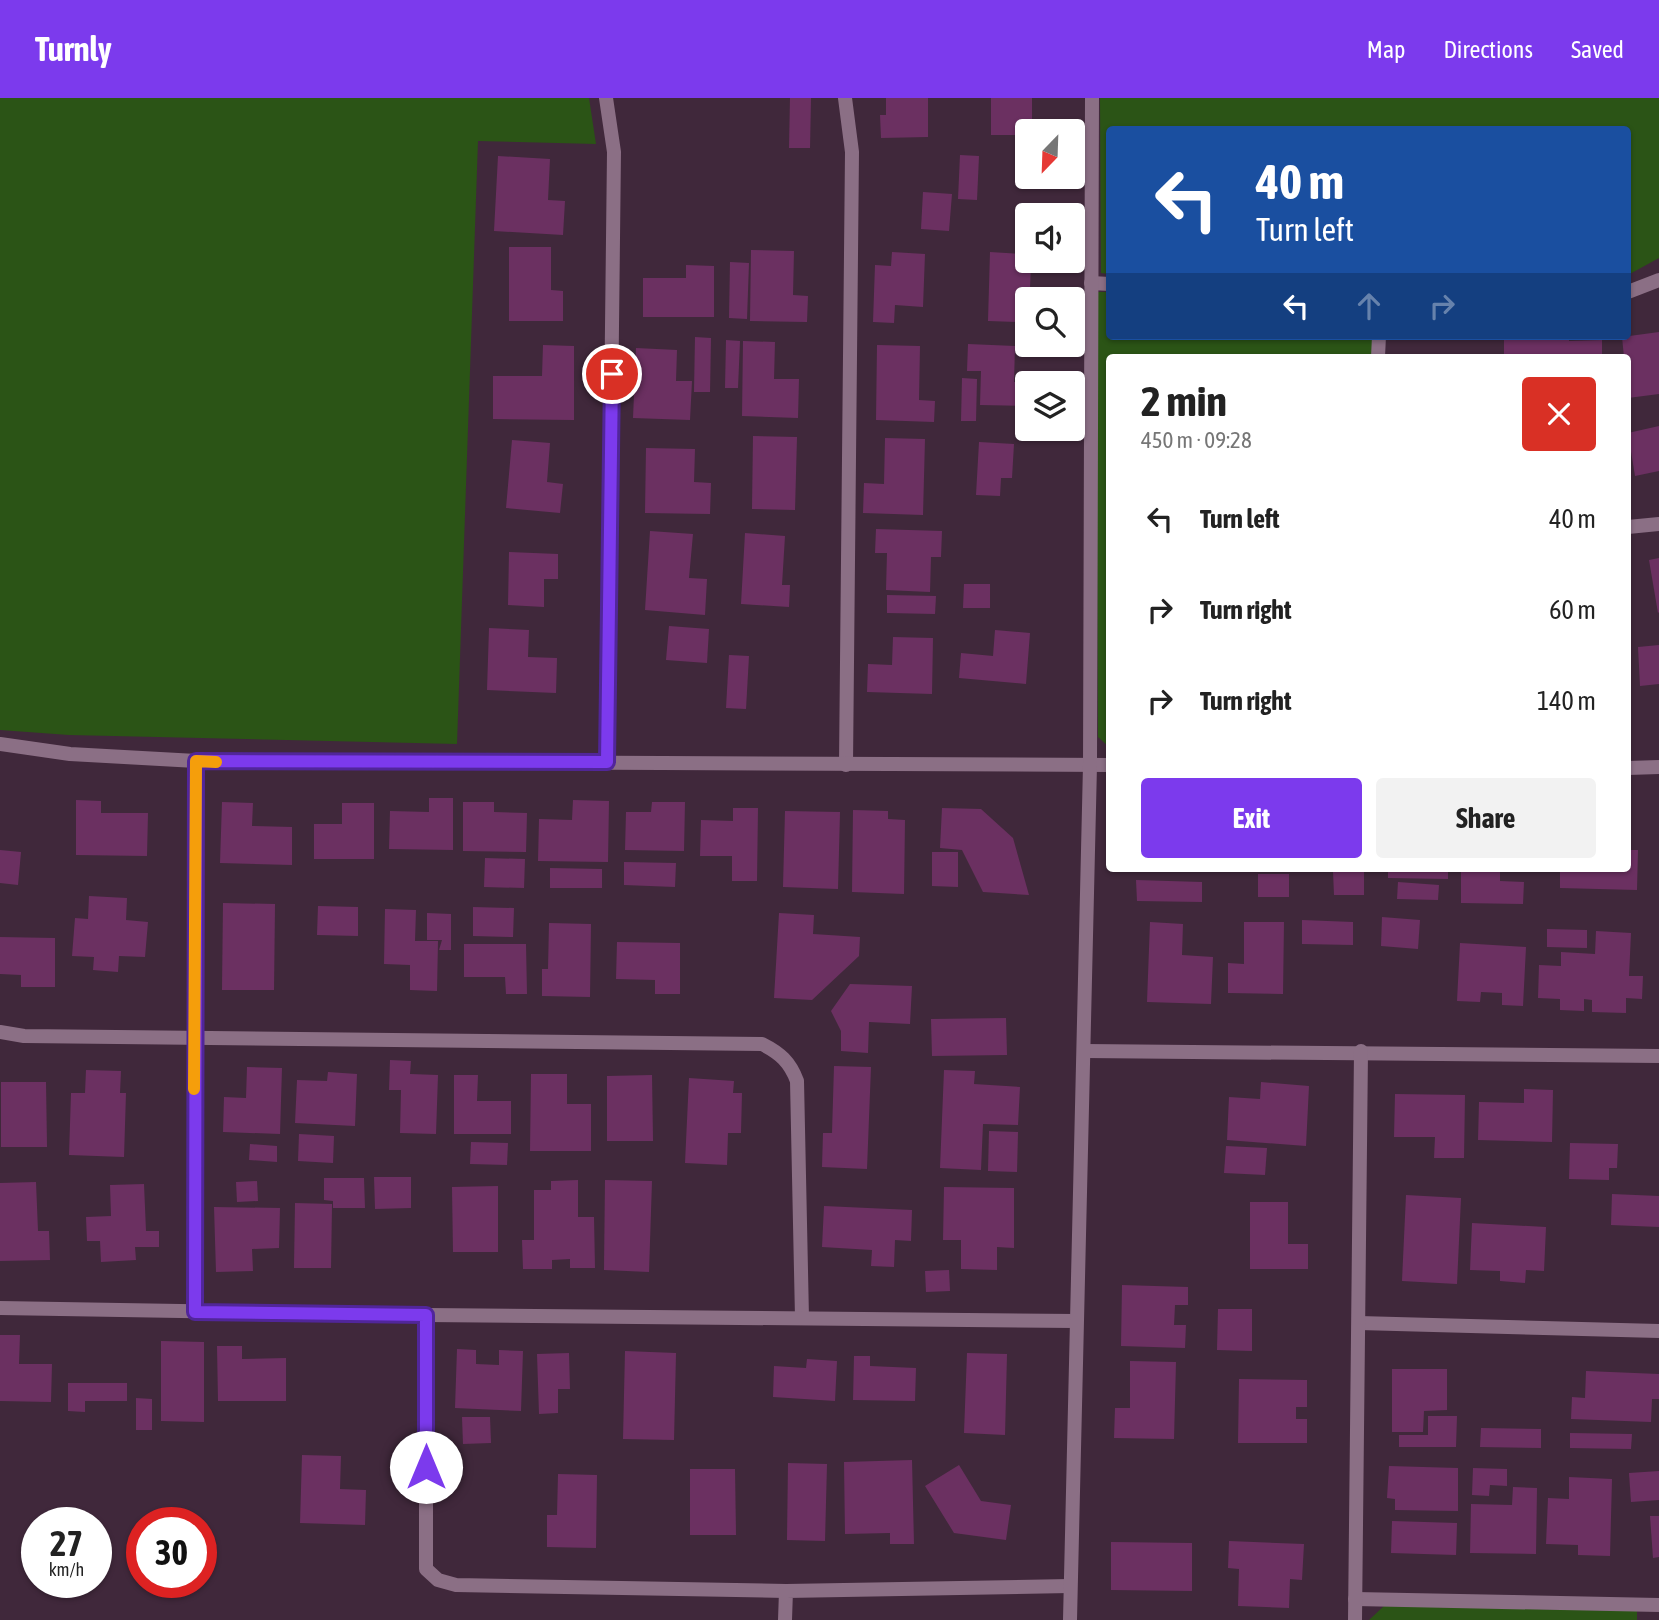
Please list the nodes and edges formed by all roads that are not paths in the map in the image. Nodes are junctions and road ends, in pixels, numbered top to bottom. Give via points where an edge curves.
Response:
1 (606, 98) edge
2 (845, 98) edge
3 (1092, 98) edge
4 (1659, 280) edge
5 (1091, 283) junction
6 (1106, 284) edge
7 (1631, 291) edge
8 (1659, 524) edge
9 (1631, 527) edge
10 (0, 744) edge
11 (196, 761) junction
12 (607, 762) junction
13 (846, 765) junction
14 (1090, 765) junction
15 (1106, 765) edge
16 (1659, 767) edge
17 (1631, 768) edge
18 (0, 1032) edge
19 (194, 1038) junction
20 (1085, 1051) junction
21 (1361, 1051) junction
22 (1659, 1056) edge
23 (0, 1308) edge
24 (195, 1312) junction
25 (426, 1315) junction
26 (802, 1318) junction
27 (1075, 1321) junction
28 (1359, 1323) junction
29 (1659, 1331) edge
30 (1070, 1586) junction
31 (786, 1591) junction
32 (1355, 1599) junction
33 (1659, 1605) edge
34 (785, 1620) edge
35 (1070, 1620) edge
36 (1355, 1620) edge

1 - 12 street via 614,152
2 - 13 street via 852,152
3 - 5 street
4 - 7 street
5 - 6 street
5 - 14 street
8 - 9 street
10 - 11 street via 70,754
11 - 12 street
11 - 19 street
12 - 13 street
13 - 14 street
14 - 15 street
14 - 20 street
16 - 17 street
18 - 19 street
19 - 24 street
19 - 26 street via 762,1044 792,1065 797,1081
20 - 21 street
20 - 27 street
21 - 22 street
21 - 28 street
23 - 24 street
24 - 25 street
25 - 26 street
25 - 31 street via 426,1569 438,1580 456,1585
26 - 27 street
27 - 30 street
28 - 29 street
28 - 32 street
30 - 31 street
30 - 35 street
31 - 34 street
32 - 33 street
32 - 36 street

